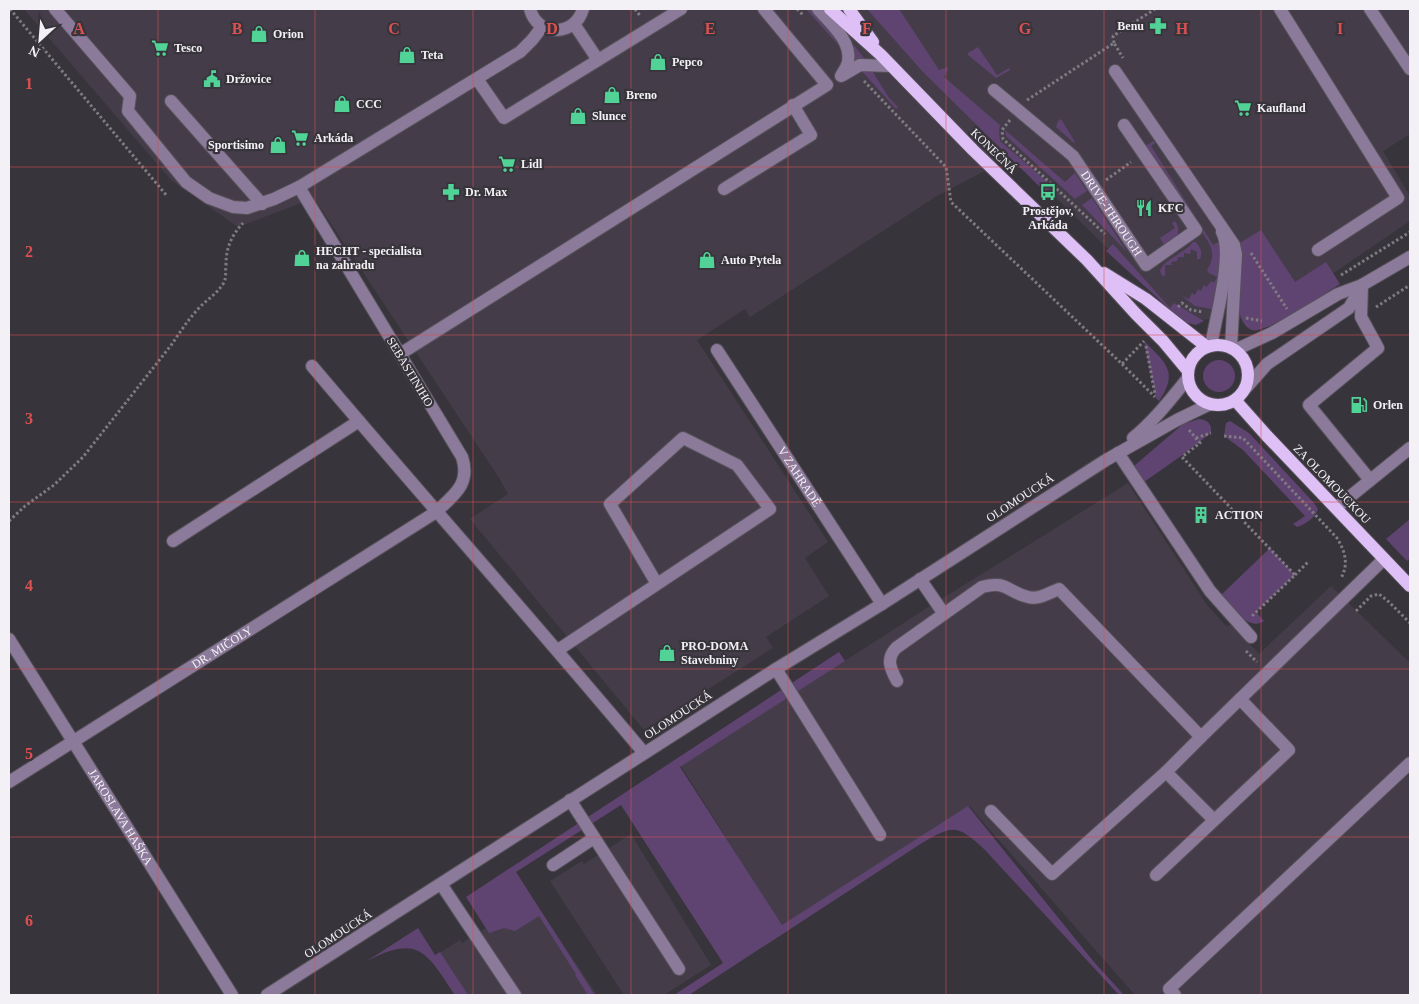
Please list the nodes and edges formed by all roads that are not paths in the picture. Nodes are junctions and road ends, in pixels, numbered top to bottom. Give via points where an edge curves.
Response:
1 (55, 9) edge
2 (530, 9) edge
3 (583, 9) edge
4 (681, 9) edge
5 (764, 9) edge
6 (818, 9) edge
7 (830, 9) edge
8 (849, 9) edge
9 (1280, 9) edge
10 (1370, 9) edge
11 (574, 24) junction
12 (542, 27) junction
13 (881, 55) junction
14 (598, 60) junction
15 (890, 66) junction
16 (1410, 69) edge
17 (1115, 71) dead end
18 (841, 76) junction
19 (477, 79) junction
20 (827, 85) junction
21 (994, 90) dead end
22 (171, 101) dead end
23 (793, 105) junction
24 (1124, 126) dead end
25 (299, 187) junction
26 (724, 189) dead end
27 (258, 205) junction
28 (1208, 208) junction
29 (1318, 250) dead end
30 (1410, 257) edge
31 (1091, 265) junction
32 (1362, 285) junction
33 (1209, 347) junction
34 (1233, 349) junction
35 (717, 350) dead end
36 (400, 354) junction
37 (312, 366) dead end
38 (1188, 374) junction
39 (1245, 389) junction
40 (1236, 400) junction
41 (1210, 404) junction
42 (359, 421) junction
43 (1410, 448) edge
44 (1118, 453) junction
45 (1106, 460) junction
46 (1370, 480) junction
47 (1336, 508) junction
48 (436, 512) junction
49 (173, 541) dead end
50 (1384, 559) junction
51 (920, 579) junction
52 (657, 584) junction
53 (1410, 586) edge
54 (882, 604) junction
55 (944, 614) junction
56 (1251, 637) dead end
57 (9, 639) edge
58 (558, 650) junction
59 (776, 668) junction
60 (897, 681) dead end
61 (1240, 699) junction
62 (1201, 736) junction
63 (73, 740) junction
64 (644, 753) junction
65 (1410, 763) edge
66 (1166, 772) junction
67 (9, 782) edge
68 (570, 800) junction
69 (991, 811) dead end
70 (1214, 820) junction
71 (880, 835) dead end
72 (594, 838) junction
73 (553, 865) dead end
74 (1156, 875) dead end
75 (441, 884) junction
76 (679, 969) dead end
77 (282, 991) edge
78 (232, 995) edge
79 (267, 995) edge
80 (515, 995) edge
81 (1175, 995) edge

1 - 27 street via 130,96 128,111 186,182 220,204 247,208
2 - 12 street
3 - 11 street
4 - 14 street
5 - 20 street
6 - 18 street via 844,40 849,54
7 - 13 main road, KONEČNÁ
8 - 13 main road, KONEČNÁ
9 - 29 street via 1398,198
10 - 16 street
11 - 12 street via 558,31
11 - 14 street
12 - 19 street via 520,52
13 - 15 main road, KONEČNÁ
14 - 19 street via 504,118
15 - 18 street via 860,65
15 - 31 main road, KONEČNÁ
17 - 28 street
18 - 20 street
19 - 25 street
20 - 23 street
21 - 24 street, DRIVE-THROUGH via 1073,156 1146,265 1196,230
22 - 27 street
23 - 26 street via 811,135
23 - 36 street
25 - 27 street
25 - 36 street, SEBASTINIHO
28 - 33 street via 1226,239 1226,265
28 - 34 street via 1234,245 1236,254
30 - 32 street
31 - 33 main road, KONEČNÁ via 1146,299
31 - 38 main road, KONEČNÁ via 1149,336
32 - 34 street via 1338,294 1272,333
32 - 39 street via 1350,308 1267,364
32 - 46 street via 1361,317 1378,348 1310,405
33 - 34 main road via 1222,345
33 - 38 main road, OLOMOUCKÁ via 1195,356
34 - 39 main road via 1247,365
35 - 54 street, V ZAHRADĚ
36 - 48 street, SEBASTINIHO via 465,467 462,484
37 - 42 street
38 - 41 main road via 1193,392
38 - 45 street, OLOMOUCKÁ via 1143,430
39 - 40 main road
40 - 41 main road, OLOMOUCKÁ via 1223,405
40 - 47 main road, ZA OLOMOUCKOU
41 - 44 street, OLOMOUCKÁ
42 - 48 street
42 - 49 street
43 - 46 street
44 - 45 street, OLOMOUCKÁ
44 - 56 street via 1210,591
45 - 51 street, OLOMOUCKÁ
46 - 47 street
47 - 50 main road, ZA OLOMOUCKOU
48 - 58 street
48 - 63 street, DR. MIČOLY
50 - 53 main road, ZA OLOMOUCKOU
50 - 61 street
51 - 54 street, OLOMOUCKÁ
51 - 55 street
52 - 52 street via 770,509 737,465 683,438 610,504
52 - 58 street
54 - 59 street, OLOMOUCKÁ
55 - 60 street via 892,653 890,668
55 - 62 street via 982,587 992,584 1028,597 1039,597 1059,589
57 - 63 street, JAROSLAVA HAŠKA
58 - 64 street
59 - 64 street, OLOMOUCKÁ
59 - 71 street
61 - 62 street
61 - 70 street via 1289,750
62 - 66 street
63 - 67 street, DR. MIČOLY
63 - 78 street, JAROSLAVA HAŠKA
64 - 68 street, OLOMOUCKÁ
65 - 81 street via 1169,989
66 - 69 street via 1052,874
66 - 70 street
68 - 72 street
68 - 75 street, OLOMOUCKÁ
70 - 74 street
72 - 73 street
72 - 76 street
75 - 77 street, OLOMOUCKÁ
75 - 80 street
77 - 79 street, OLOMOUCKÁ

